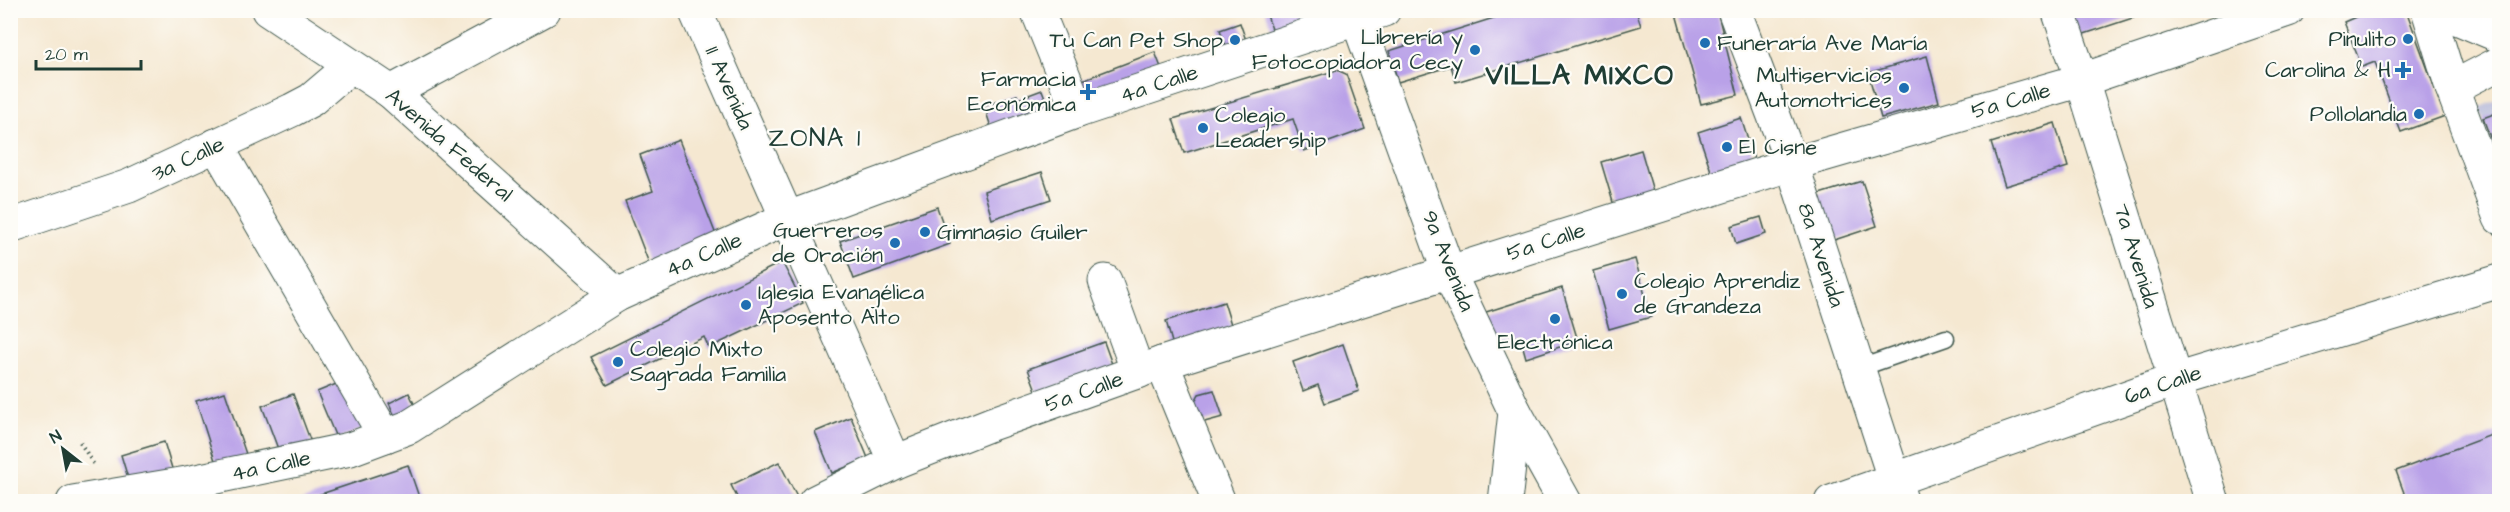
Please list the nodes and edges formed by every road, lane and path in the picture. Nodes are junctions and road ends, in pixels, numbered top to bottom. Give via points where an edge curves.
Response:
1 (268, 10) edge
2 (544, 10) edge
3 (695, 10) edge
4 (1037, 10) edge
5 (1734, 10) edge
6 (2058, 10) edge
7 (2288, 10) edge
8 (2427, 10) edge
9 (2438, 10) edge
10 (1365, 13) edge
11 (308, 21) edge
12 (2499, 36) edge
13 (2499, 63) edge
14 (351, 66) junction
15 (2082, 80) junction
16 (2452, 88) junction
17 (391, 92) junction
18 (1078, 111) junction
19 (216, 145) junction
20 (1792, 164) junction
21 (2499, 218) edge
22 (786, 219) junction
23 (10, 226) edge
24 (1449, 273) junction
25 (1105, 281) dead end
26 (2499, 281) edge
27 (617, 295) junction
28 (1946, 338) dead end
29 (1150, 367) junction
30 (1857, 369) junction
31 (2175, 380) junction
32 (1515, 412) junction
33 (385, 436) junction
34 (895, 462) junction
35 (1897, 491) edge
36 (187, 492) edge
37 (835, 497) edge
38 (73, 501) edge
39 (1219, 501) edge
40 (1505, 501) edge
41 (1565, 501) edge
42 (1831, 501) edge
43 (2213, 501) edge

1 - 11 street, Avenida Federal
2 - 17 street
3 - 22 street, 11 Avenida
4 - 18 street
5 - 20 street, 8a Avenida
6 - 15 street, 7a Avenida
7 - 15 street, 5a Calle
8 - 16 street
9 - 12 street
10 - 18 street, 4a Calle
10 - 24 street, 9a Avenida
11 - 14 street, Avenida Federal
13 - 16 street
14 - 17 street, Avenida Federal
14 - 19 street, 3a Calle via 311,100
15 - 20 street, 5a Calle
15 - 31 street, 7a Avenida
16 - 21 street
17 - 27 street, Avenida Federal
18 - 22 street, 4a Calle
19 - 23 street, 3a Calle via 129,186
19 - 33 street
20 - 24 street, 5a Calle
20 - 30 street, 8a Avenida
22 - 27 street, 4a Calle
22 - 34 street, 11 Avenida
24 - 29 street, 5a Calle
24 - 32 street, 9a Avenida
25 - 29 street
26 - 31 street, 6a Calle
27 - 33 street, 4a Calle via 409,427
28 - 30 lane
29 - 34 street, 5a Calle
29 - 39 street
30 - 35 street, 8a Avenida
31 - 35 street, 6a Calle
31 - 43 street, 7a Avenida
32 - 40 street
32 - 41 street, 9a Avenida
33 - 36 street, 4a Calle
34 - 37 street, 5a Calle
35 - 42 street, 6a Calle
36 - 38 street, 4a Calle

